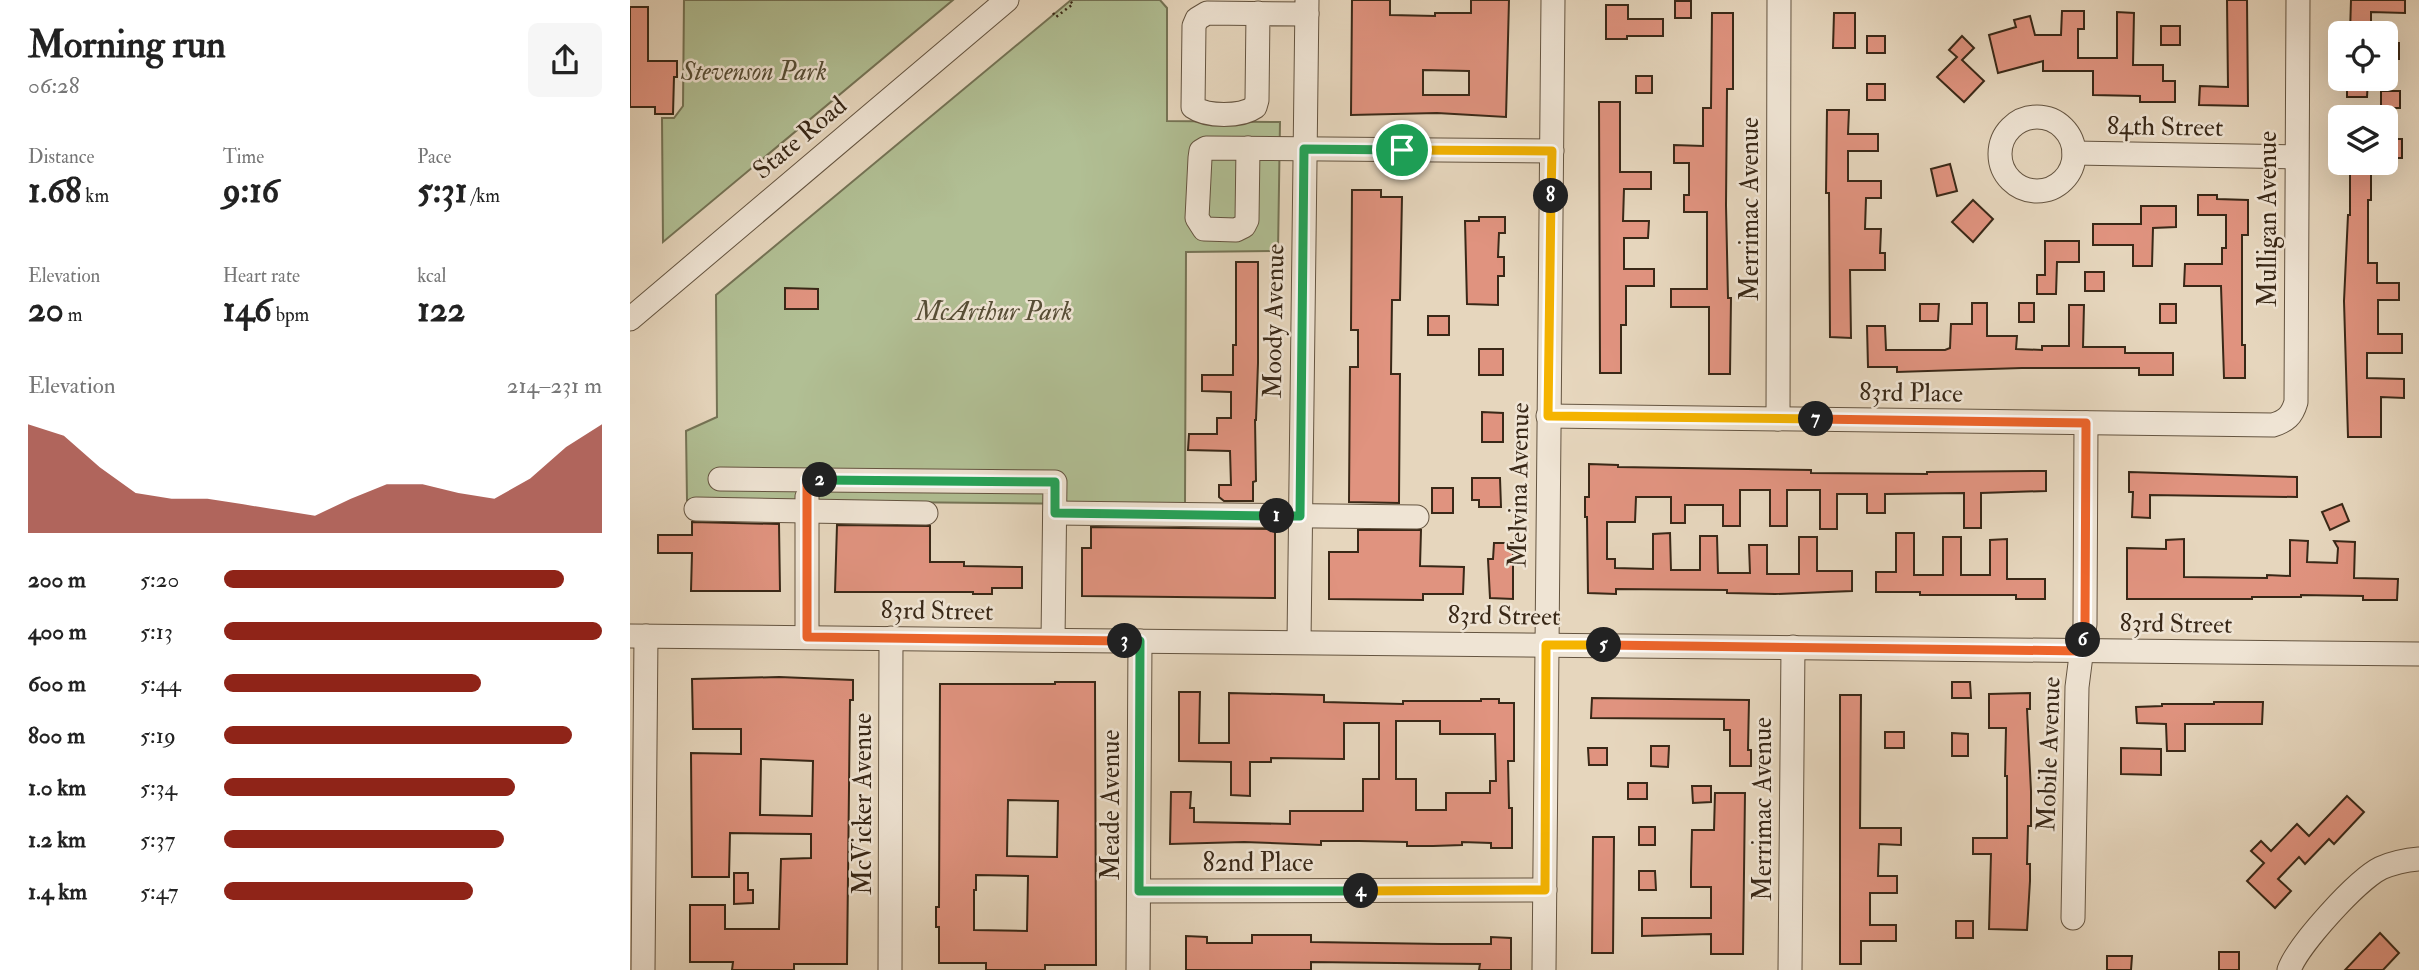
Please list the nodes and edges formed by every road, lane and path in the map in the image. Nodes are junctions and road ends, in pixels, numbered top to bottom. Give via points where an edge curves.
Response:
1 (1007, 0) edge
2 (1069, 0) edge
3 (1553, 0) edge
4 (1779, 0) edge
5 (2298, 0) edge
6 (1307, 7) edge
7 (1053, 13) dead end
8 (1258, 13) junction
9 (1248, 148) dead end
10 (1304, 149) junction
11 (1552, 151) junction
12 (2074, 153) dead end
13 (2296, 157) junction
14 (630, 319) edge
15 (1548, 416) junction
16 (1778, 419) junction
17 (2086, 423) junction
18 (2273, 425) joint
19 (720, 479) dead end
20 (807, 480) junction
21 (696, 509) dead end
22 (807, 511) junction
23 (926, 513) dead end
24 (1055, 513) junction
25 (1300, 516) junction
26 (1417, 517) dead end
27 (638, 636) edge
28 (807, 637) junction
29 (891, 638) junction
30 (1053, 640) junction
31 (1140, 641) junction
32 (1299, 642) junction
33 (1546, 645) junction
34 (1793, 648) junction
35 (2082, 651) junction
36 (2419, 654) edge
37 (2408, 861) edge
38 (1545, 890) junction
39 (1139, 891) junction
40 (2073, 918) dead end
41 (643, 970) edge
42 (890, 970) edge
43 (1138, 970) edge
44 (1544, 970) edge
45 (1790, 970) edge
46 (2289, 970) edge

1 - 14 street, State Road
2 - 7 path via 1073,4 1056,17
3 - 11 street, Melvina Avenue
4 - 16 street, Merrimac Avenue
5 - 13 street, Mulligan Avenue
6 - 8 street
6 - 10 street, Moody Avenue
8 - 8 street via 1207,13 1197,19 1196,110 1242,113 1255,107
9 - 10 street
10 - 11 street
10 - 25 street, Moody Avenue
11 - 15 street, Melvina Avenue
12 - 13 street, 84th Street
13 - 18 street, Mulligan Avenue via 2295,402 2290,417
15 - 16 street, 83rd Place
15 - 33 street, Melvina Avenue
16 - 17 street, 83rd Place
17 - 18 street, 83rd Place
17 - 35 street, Mobile Avenue
19 - 20 street
20 - 22 street
20 - 24 street via 1055,482
21 - 22 street
22 - 23 street
22 - 28 street
24 - 25 street
24 - 30 street
25 - 26 street
25 - 32 street, Moody Avenue
27 - 28 street, 83rd Street
27 - 41 street
28 - 29 street, 83rd Street
29 - 30 street, 83rd Street
29 - 42 street, McVicker Avenue
30 - 31 street, 83rd Street
31 - 32 street, 83rd Street
31 - 39 street, Meade Avenue
32 - 33 street, 83rd Street
33 - 34 street, 83rd Street
33 - 38 street, Melvina Avenue
34 - 35 street, 83rd Street
34 - 45 street, Merrimac Avenue
35 - 36 street, 83rd Street
35 - 40 street, Mobile Avenue via 2077,687
37 - 46 street via 2380,869 2356,888 2297,953
38 - 39 street, 82nd Place
38 - 44 street, Melvina Avenue
39 - 43 street, Meade Avenue

